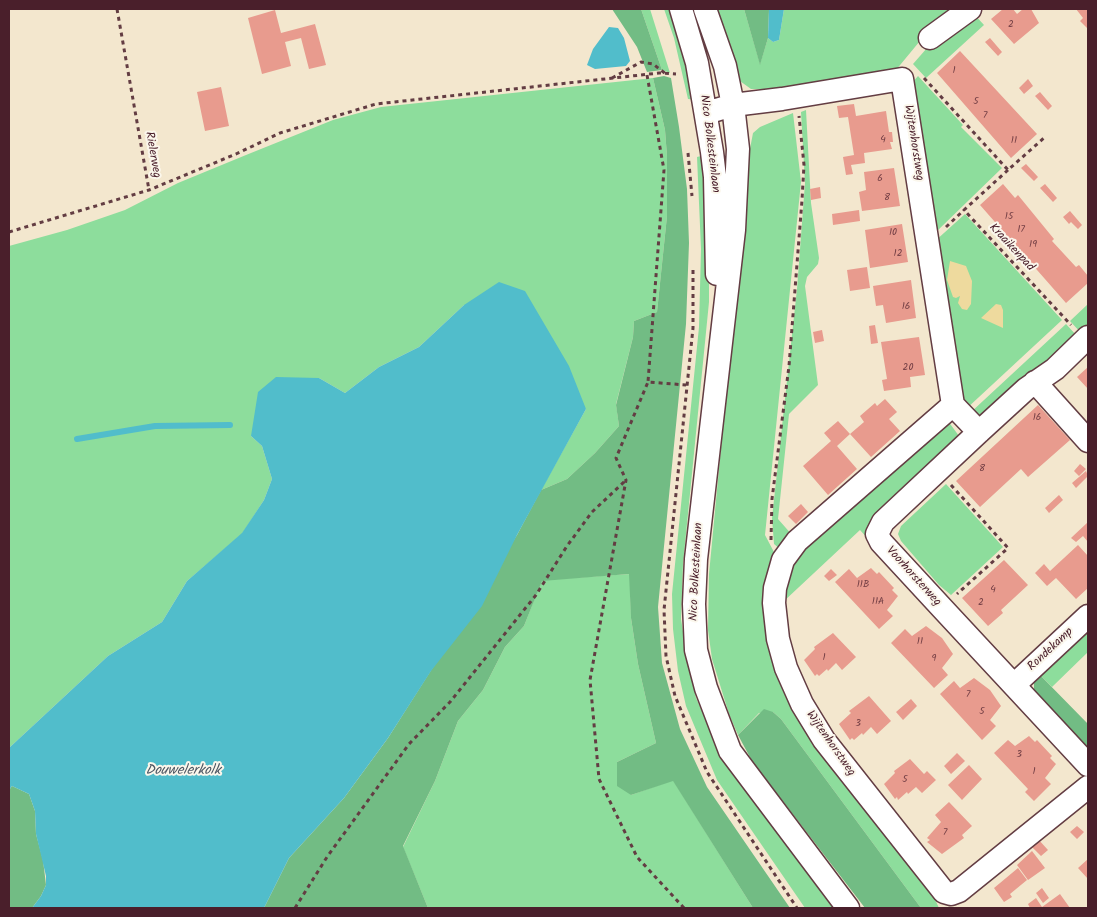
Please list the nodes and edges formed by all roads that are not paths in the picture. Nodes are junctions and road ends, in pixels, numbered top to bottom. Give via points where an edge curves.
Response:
1 (681, 9) edge
2 (705, 9) edge
3 (970, 9) edge
4 (930, 38) dead end
5 (733, 104) junction
6 (706, 113) junction
7 (1087, 339) edge
8 (716, 372) junction
9 (1035, 382) junction
10 (953, 405) junction
11 (979, 432) junction
12 (1088, 441) edge
13 (1088, 616) edge
14 (1014, 685) junction
15 (1088, 765) edge
16 (1088, 787) edge
17 (848, 908) edge

1 - 6 street, Nico Bolkesteinlaan via 697,64
2 - 5 street, Nico Bolkesteinlaan via 725,66
3 - 4 street
5 - 6 street, Wijtenhorstweg
5 - 8 street, Nico Bolkesteinlaan via 738,149 737,187
5 - 10 street, Wijtenhorstweg via 902,79
6 - 8 street, Nico Bolkesteinlaan via 715,177
7 - 9 street, Voorhorsterweg via 1055,369
8 - 17 street, Nico Bolkesteinlaan via 696,559 696,650 706,688 730,751
9 - 11 street, Voorhorsterweg
9 - 12 street
10 - 11 street
10 - 16 street, Wijtenhorstweg via 797,542 783,560 775,588 778,638 786,668 802,704 824,740 944,892 952,894 959,891
11 - 14 street, Voorhorsterweg via 883,522 877,534
13 - 14 street, Rondekamp
14 - 15 street, Voorhorsterweg

